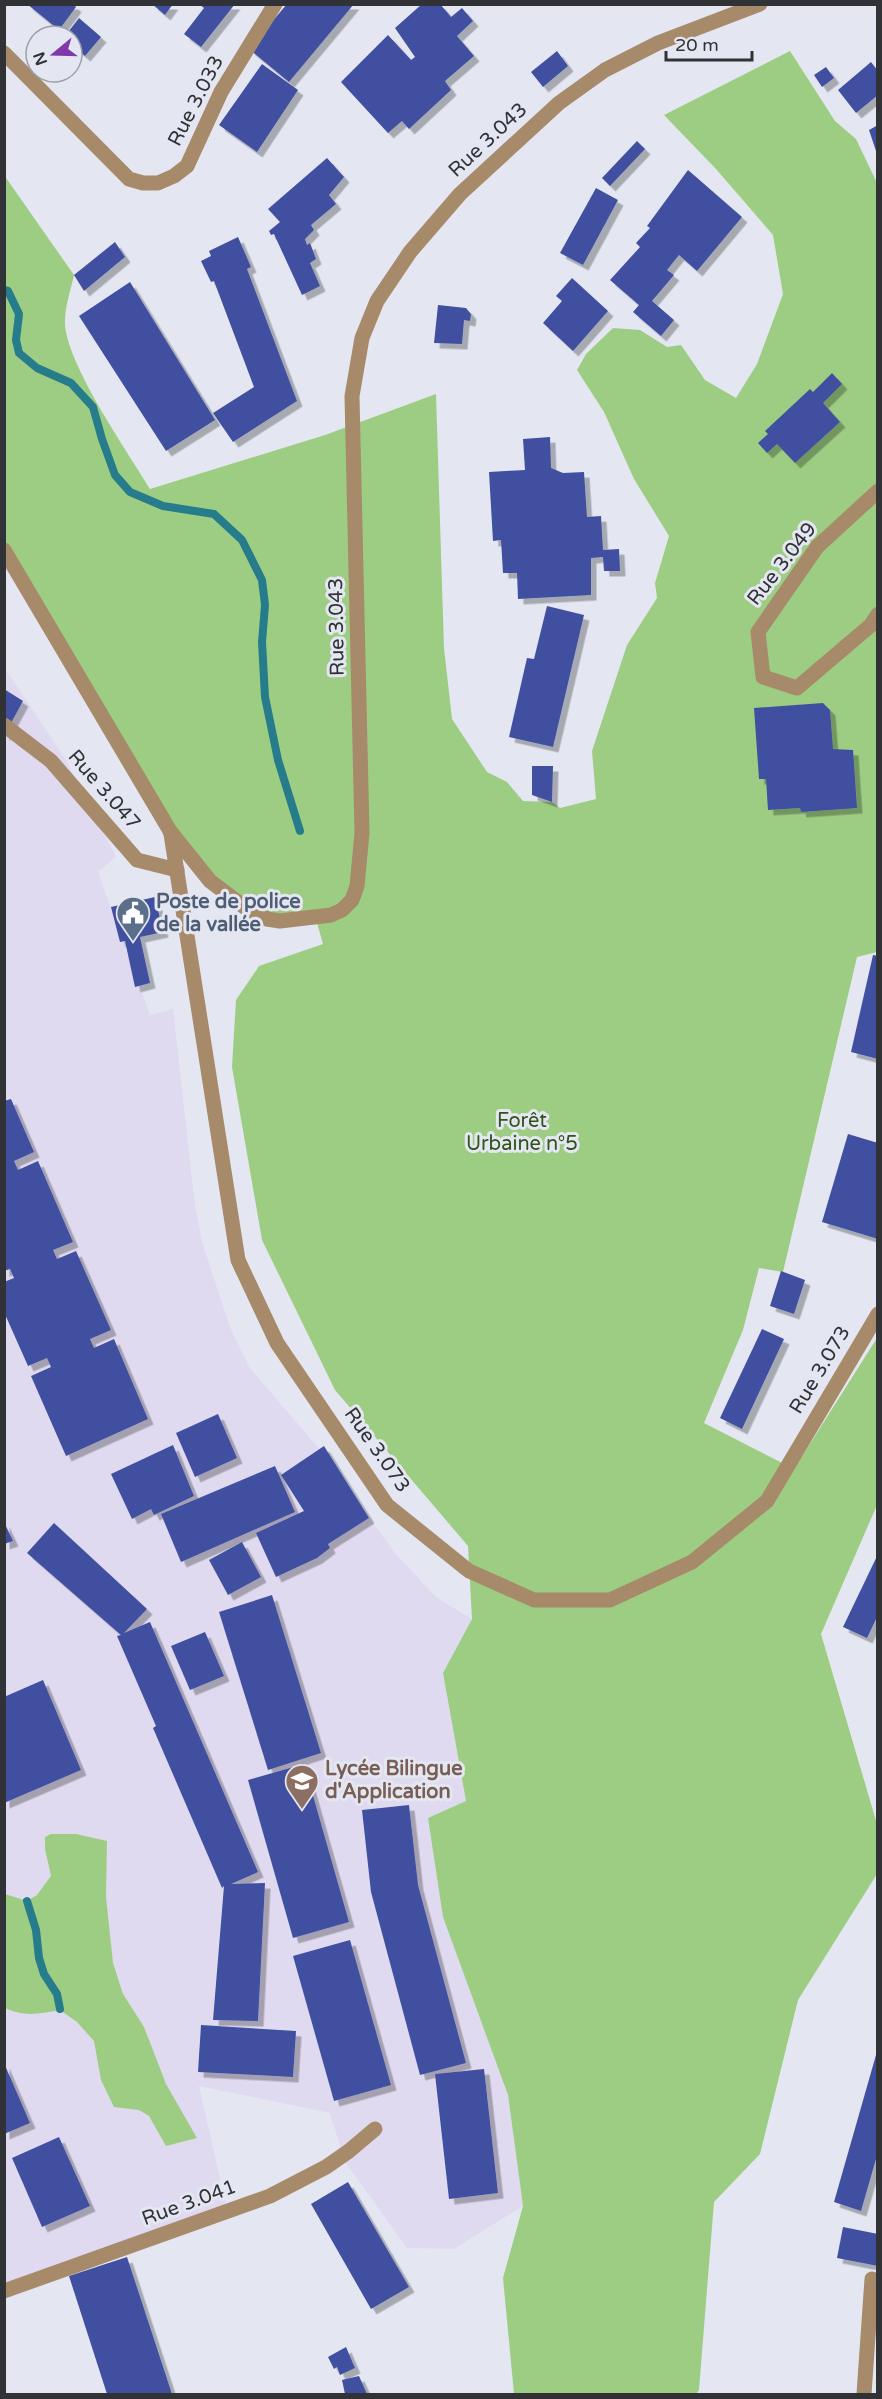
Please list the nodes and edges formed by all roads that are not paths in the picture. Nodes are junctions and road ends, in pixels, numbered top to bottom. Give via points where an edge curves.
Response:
1 (275, 4) edge
2 (760, 4) edge
3 (4, 53) edge
4 (878, 491) edge
5 (4, 550) edge
6 (878, 614) edge
7 (4, 725) edge
8 (170, 831) junction
9 (177, 870) junction
10 (878, 1314) edge
11 (375, 2129) dead end
12 (872, 2279) dead end
13 (4, 2291) edge
14 (864, 2394) edge

1 - 3 street, Rue 3.033 via 221,92 187,166 158,183 129,178
2 - 8 street, Rue 3.043 via 658,43 605,70 559,103 460,194 410,252 377,301 362,338 352,396 362,833 352,900 331,915 267,919 210,881
4 - 6 street, Rue 3.049 via 817,548 758,632 763,677 797,688 872,625
5 - 8 street, Rue 3.043
7 - 9 street, Rue 3.047 via 51,761 137,860
8 - 9 street, Rue 3.073
9 - 10 street, Rue 3.073 via 238,1260 277,1343 387,1505 469,1571 534,1600 610,1600 692,1562 767,1501
11 - 13 street, Rue 3.041 via 326,2167 270,2196
12 - 14 street

